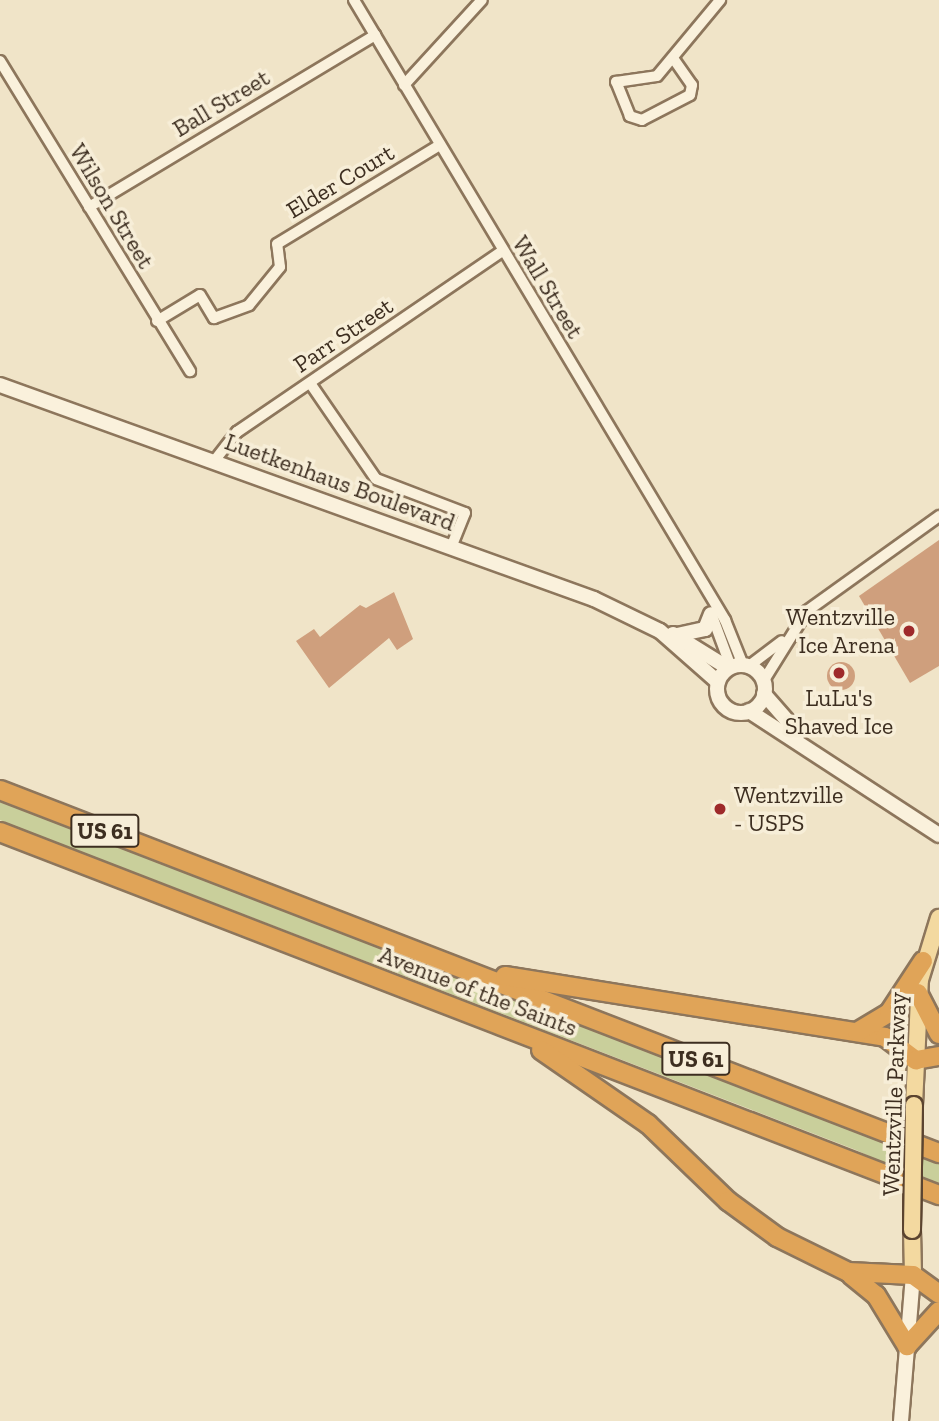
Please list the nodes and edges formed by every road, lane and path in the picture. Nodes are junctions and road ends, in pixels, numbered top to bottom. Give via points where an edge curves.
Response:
1 (354, 0) edge
2 (482, 0) edge
3 (720, 0) edge
4 (375, 35) junction
5 (673, 58) junction
6 (0, 61) edge
7 (404, 85) junction
8 (440, 145) junction
9 (89, 207) junction
10 (502, 251) junction
11 (156, 321) junction
12 (190, 371) dead end
13 (310, 383) junction
14 (0, 385) edge
15 (215, 460) junction
16 (939, 516) edge
17 (452, 546) junction
18 (708, 596) junction
19 (711, 614) junction
20 (660, 631) junction
21 (677, 635) junction
22 (782, 641) junction
23 (738, 666) junction
24 (718, 681) junction
25 (764, 687) junction
26 (749, 711) junction
27 (866, 785) junction
28 (0, 790) edge
29 (0, 832) edge
30 (939, 835) edge
31 (939, 918) edge
32 (923, 961) junction
33 (452, 965) junction
34 (918, 993) junction
35 (505, 1028) junction
36 (858, 1032) junction
37 (939, 1034) edge
38 (939, 1056) edge
39 (916, 1060) junction
40 (939, 1153) edge
41 (939, 1195) edge
42 (848, 1272) junction
43 (913, 1275) junction
44 (939, 1294) edge
45 (939, 1311) edge
46 (907, 1346) junction
47 (901, 1421) edge

1 - 4 street, Wall Street
2 - 7 street
3 - 5 street
4 - 7 street, Wall Street
4 - 9 street, Ball Street
5 - 5 street via 692,85 690,94 642,120 630,116 616,82 648,81
6 - 9 street, Wilson Street
7 - 8 street, Wall Street
8 - 10 street, Wall Street
8 - 11 street, Elder Court via 277,244 280,267 248,305 214,318 200,295
9 - 11 street, Wilson Street
10 - 13 street, Parr Street
10 - 18 street, Wall Street
11 - 12 street, Wilson Street
13 - 15 street, Parr Street via 224,442
13 - 17 street via 376,479 465,513
14 - 15 main road, Luetkenhaus Boulevard
15 - 17 main road, Luetkenhaus Boulevard
16 - 22 street via 838,583
17 - 20 main road, Luetkenhaus Boulevard
18 - 19 street, Wall Street
18 - 23 street, Wall Street
19 - 21 main road via 705,629
19 - 23 street, Wall Street
20 - 21 main road, Luetkenhaus Boulevard
20 - 24 main road, Luetkenhaus Boulevard
21 - 23 main road, Luetkenhaus Boulevard
22 - 23 street
22 - 25 street
23 - 24 main road
23 - 25 main road, Luetkenhaus Boulevard
24 - 26 main road via 728,710
25 - 26 main road
25 - 27 main road via 777,715
26 - 27 main road
27 - 30 main road
28 - 33 highway, Avenue of the Saints / US 61
29 - 35 highway, Avenue of the Saints / US 61
31 - 32 main road, Wentzville Parkway
32 - 34 main road, Wentzville Parkway
32 - 36 highway via 889,1013
33 - 36 highway
33 - 40 highway, Avenue of the Saints / US 61
34 - 37 highway
34 - 39 main road, Wentzville Parkway
35 - 41 highway, Avenue of the Saints / US 61
35 - 42 highway via 648,1124 753,1221
36 - 39 highway via 898,1043
38 - 39 highway
39 - 43 main road, Wentzville Parkway, bridge
42 - 43 highway
42 - 46 highway via 876,1295
43 - 44 highway
43 - 46 main road
45 - 46 highway
46 - 47 main road

